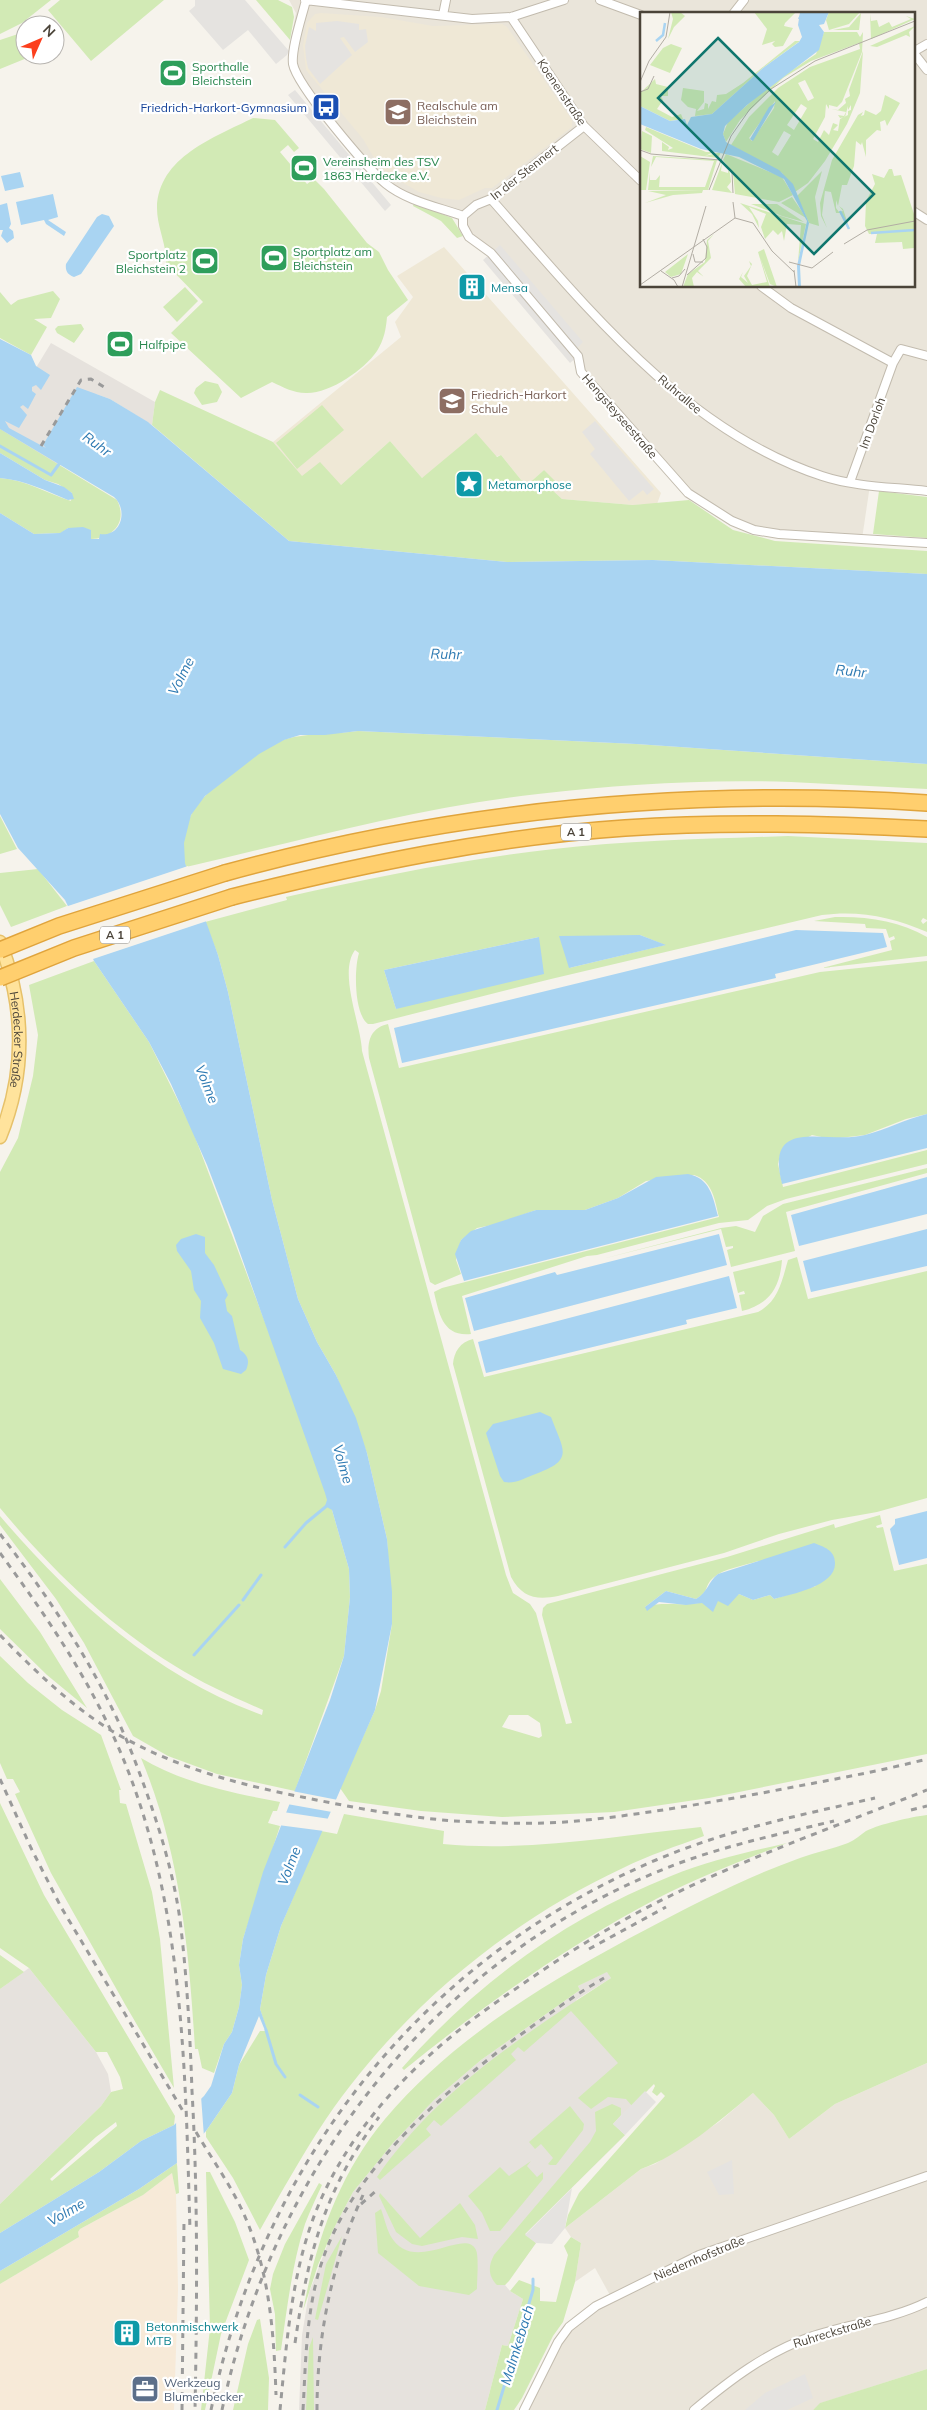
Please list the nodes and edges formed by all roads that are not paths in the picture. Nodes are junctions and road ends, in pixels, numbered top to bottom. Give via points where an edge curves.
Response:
1 (305, 0) edge
2 (446, 0) edge
3 (564, 0) edge
4 (600, 0) edge
5 (744, 0) edge
6 (735, 12) edge
7 (444, 15) junction
8 (640, 15) edge
9 (511, 17) junction
10 (927, 44) edge
11 (914, 51) edge
12 (914, 53) edge
13 (927, 70) edge
14 (584, 126) junction
15 (640, 181) edge
16 (491, 199) junction
17 (914, 212) edge
18 (464, 216) junction
19 (927, 220) edge
20 (764, 288) edge
21 (927, 356) edge
22 (893, 363) junction
23 (850, 482) junction
24 (927, 491) edge
25 (927, 543) edge
26 (927, 804) edge
27 (927, 829) edge
28 (0, 942) edge
29 (0, 950) edge
30 (0, 978) edge
31 (0, 1137) edge
32 (927, 2176) edge
33 (927, 2302) edge
34 (524, 2410) edge
35 (694, 2410) edge

1 - 7 street
1 - 18 street via 293,63 299,80 313,101 386,185 410,198
2 - 7 street
3 - 9 street
4 - 8 street
5 - 6 street
7 - 9 street via 472,19
9 - 14 street, Koenenstraße
10 - 11 street
12 - 13 street
14 - 15 street, Koenenstraße
14 - 16 street, In der Stennert
16 - 18 street, In der Stennert via 476,205
16 - 23 street, Ruhrallee via 553,273 605,326 712,421 786,462 823,477
17 - 19 street
18 - 25 street, Hengsteyseestraße via 463,226 469,237 491,253 578,356 582,372 696,501 732,521 770,533
20 - 22 street via 791,308
21 - 22 street via 901,349
22 - 23 street, Im Dorloh
23 - 24 street, Ruhrallee
26 - 29 highway, A 1, bridge via 804,798 628,802 420,829 341,844 225,873 60,926
27 - 30 highway, A 1, bridge via 806,824 625,828 424,855 232,897 74,948
28 - 31 main road, Herdecker Straße via 14,985 20,1035 14,1096
32 - 34 street, Niedernhofstraße via 699,2255 596,2306 569,2327 558,2342
33 - 35 street, Ruhreckstraße via 780,2349 749,2366

